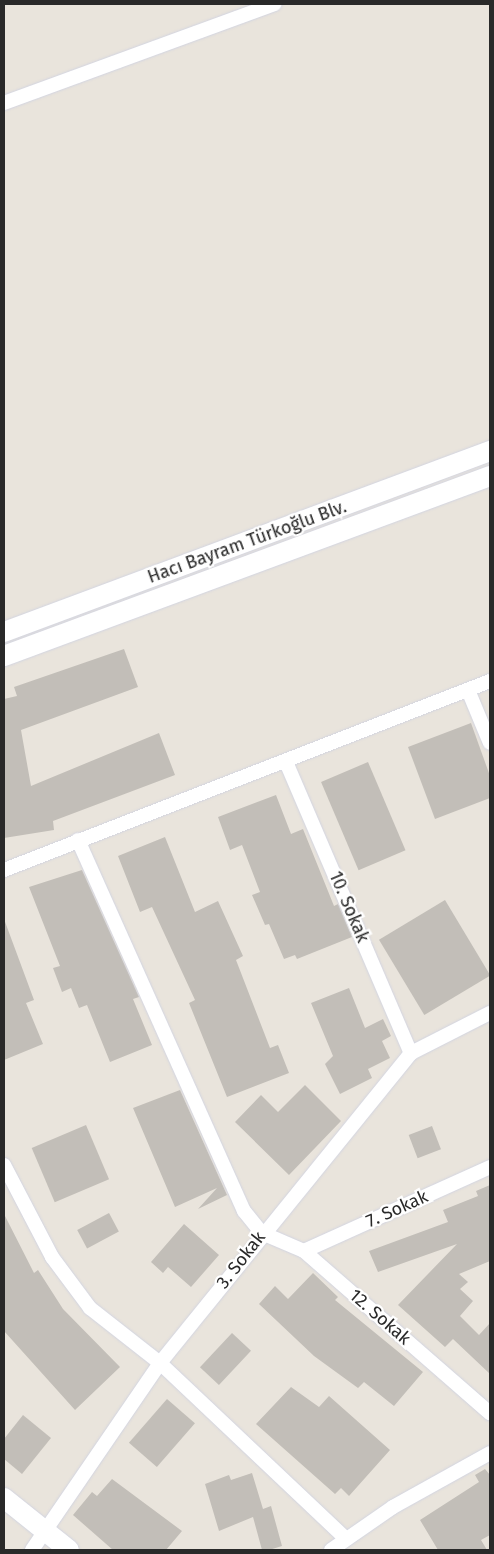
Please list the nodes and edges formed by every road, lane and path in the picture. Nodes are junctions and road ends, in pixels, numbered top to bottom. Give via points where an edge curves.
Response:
1 (274, 4) edge
2 (4, 103) edge
3 (490, 451) edge
4 (490, 476) edge
5 (4, 632) edge
6 (4, 656) edge
7 (490, 681) edge
8 (468, 690) junction
9 (490, 743) edge
10 (286, 762) junction
11 (78, 840) junction
12 (4, 870) edge
13 (490, 1012) edge
14 (411, 1053) junction
15 (4, 1165) edge
16 (490, 1167) edge
17 (262, 1233) junction
18 (304, 1251) junction
19 (160, 1363) junction
20 (490, 1413) edge
21 (490, 1453) edge
22 (4, 1498) edge
23 (42, 1529) junction
24 (345, 1538) junction
25 (32, 1550) edge
26 (69, 1550) edge
27 (331, 1550) edge

1 - 2 street
3 - 5 street, Hacı Bayram Türkoğlu Blv.
4 - 6 street, Hacı Bayram Türkoğlu Blv.
7 - 8 street
8 - 9 street
8 - 10 street
10 - 11 street
10 - 14 street, 10. Sokak
11 - 12 street
11 - 17 street via 244,1211
13 - 14 street, 3. Sokak
14 - 17 street, 3. Sokak
15 - 19 street via 52,1257 90,1308
16 - 18 street, 7. Sokak
17 - 18 street, 12. Sokak
17 - 19 street, 3. Sokak
18 - 20 street, 12. Sokak
19 - 23 street, 3. Sokak
19 - 24 street
21 - 24 street
22 - 23 street
23 - 25 street, 3. Sokak
23 - 26 street
24 - 27 street

